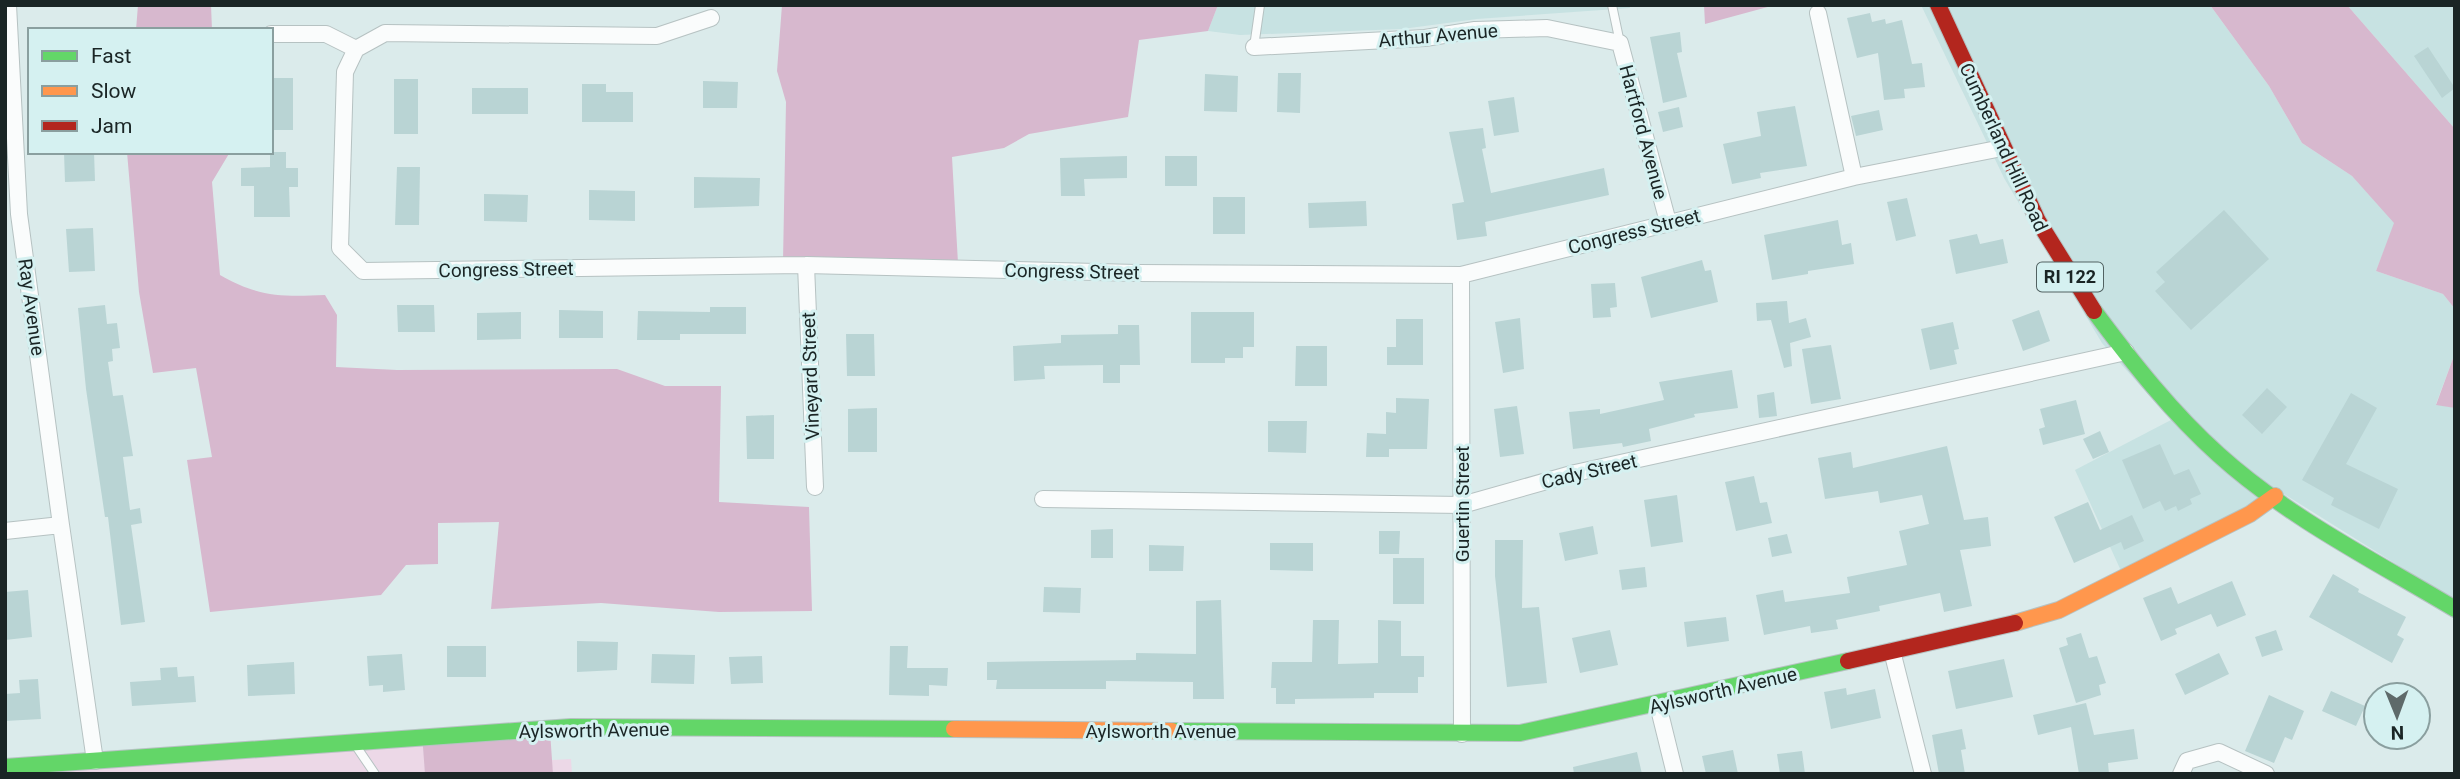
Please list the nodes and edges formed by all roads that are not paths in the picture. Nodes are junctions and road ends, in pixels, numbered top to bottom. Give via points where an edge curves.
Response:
1 (8, 5) edge
2 (1260, 5) edge
3 (1612, 5) edge
4 (1938, 5) edge
5 (1818, 13) dead end
6 (711, 18) dead end
7 (273, 34) edge
8 (1620, 43) junction
9 (1254, 47) joint
10 (356, 49) junction
11 (2002, 148) junction
12 (1854, 177) junction
13 (1668, 222) junction
14 (806, 265) junction
15 (1461, 275) junction
16 (2126, 352) junction
17 (815, 487) dead end
18 (2275, 496) junction
19 (1042, 499) dead end
20 (1462, 505) junction
21 (61, 525) junction
22 (5, 531) edge
23 (2455, 609) edge
24 (1892, 651) junction
25 (1658, 705) junction
26 (1462, 734) junction
27 (353, 741) junction
28 (95, 761) junction
29 (5, 767) edge
30 (374, 774) edge
31 (1675, 774) edge
32 (1923, 774) edge
33 (2181, 774) edge
34 (2266, 774) edge

1 - 21 street, Ray Avenue via 19,214
2 - 9 lane
3 - 8 lane
4 - 11 street, Cumberland Hill Road / RI 122
5 - 12 street
6 - 10 street via 657,36 385,33
7 - 10 street via 326,34
8 - 9 street, Arthur Avenue via 1547,28
8 - 13 street, Hartford Avenue
10 - 14 street, Congress Street via 345,72 340,248 363,271
11 - 12 street, Congress Street
11 - 16 street, Cumberland Hill Road / RI 122 via 2066,270
12 - 13 street, Congress Street
13 - 15 street, Congress Street
14 - 15 street, Congress Street
14 - 17 street, Vineyard Street
15 - 20 street, Guertin Street
16 - 18 street, Cumberland Hill Road / RI 122 via 2141,374 2219,455
16 - 20 street, Cady Street via 1575,473
18 - 23 street, Cumberland Hill Road / RI 122 via 2289,510
18 - 24 street, Aylsworth Avenue via 2250,514 2059,610
19 - 20 street, Cady Street
20 - 26 street, Guertin Street
21 - 22 street
21 - 28 street, Ray Avenue
24 - 25 street, Aylsworth Avenue
24 - 32 street
25 - 26 street, Aylsworth Avenue via 1520,733
25 - 31 street
26 - 27 street, Aylsworth Avenue via 571,727
27 - 28 street, Aylsworth Avenue
27 - 30 lane
28 - 29 street, Aylsworth Avenue
33 - 34 street via 2187,761 2219,752

